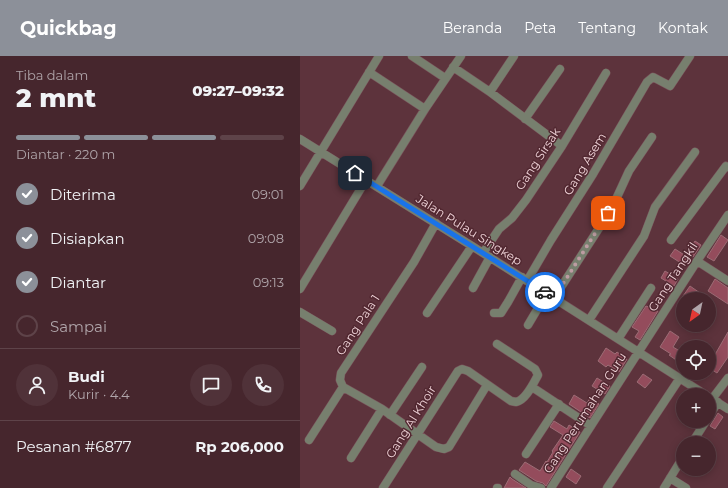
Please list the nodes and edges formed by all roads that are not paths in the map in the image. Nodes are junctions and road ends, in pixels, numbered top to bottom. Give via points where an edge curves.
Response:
1 (379, 56) edge
2 (412, 56) edge
3 (461, 56) edge
4 (514, 56) edge
5 (690, 56) edge
6 (453, 67) junction
7 (560, 69) dead end
8 (369, 72) junction
9 (606, 73) dead end
10 (445, 78) junction
11 (490, 92) junction
12 (425, 108) junction
13 (525, 119) junction
14 (652, 136) dead end
15 (300, 138) edge
16 (562, 146) junction
17 (321, 152) junction
18 (695, 152) dead end
19 (728, 167) edge
20 (366, 180) junction
21 (300, 186) edge
22 (377, 186) junction
23 (728, 215) edge
24 (436, 223) junction
25 (671, 240) dead end
26 (472, 246) junction
27 (486, 255) junction
28 (697, 261) junction
29 (524, 279) junction
30 (728, 281) edge
31 (473, 288) dead end
32 (651, 288) dead end
33 (300, 289) edge
34 (550, 296) junction
35 (300, 312) edge
36 (427, 313) dead end
37 (494, 313) dead end
38 (589, 320) junction
39 (528, 325) dead end
40 (332, 332) dead end
41 (618, 339) junction
42 (497, 344) dead end
43 (639, 352) junction
44 (422, 367) dead end
45 (676, 376) edge
46 (728, 378) edge
47 (680, 380) edge
48 (683, 380) edge
49 (487, 385) junction
50 (343, 387) junction
51 (532, 387) junction
52 (696, 388) edge
53 (716, 392) edge
54 (716, 401) edge
55 (559, 404) junction
56 (728, 409) edge
57 (382, 410) junction
58 (390, 415) junction
59 (591, 426) junction
60 (418, 435) junction
61 (309, 440) dead end
62 (526, 454) dead end
63 (351, 458) dead end
64 (676, 468) edge
65 (515, 474) dead end
66 (670, 478) junction
67 (384, 488) edge
68 (541, 488) edge
69 (551, 488) edge
70 (607, 488) edge
71 (664, 488) edge
72 (686, 488) edge

1 - 8 street
2 - 10 street
3 - 6 street
4 - 11 street
5 - 29 street, Gang Asem via 670,86 653,77 647,82 593,174
6 - 10 street
6 - 11 street
7 - 13 street
8 - 12 street
8 - 17 street
9 - 16 street, Gang Sirsak
10 - 12 street
11 - 13 street
12 - 22 street
13 - 16 street
14 - 34 street via 629,171 612,208
15 - 17 street, Jalan Pulau Singkep
16 - 27 street, Gang Sirsak via 526,200 512,218 499,229
17 - 20 street, Jalan Pulau Singkep
17 - 21 street
18 - 38 street via 655,207 644,236
19 - 25 street via 726,166
20 - 22 street, Jalan Pulau Singkep
20 - 33 street
22 - 24 street, Jalan Pulau Singkep
23 - 28 street, Gang Tangkil
24 - 26 street, Jalan Pulau Singkep
24 - 50 street, Gang Pala 1 via 414,262 342,373 340,380
26 - 27 street, Jalan Pulau Singkep
26 - 36 street
27 - 29 street, Jalan Pulau Singkep
27 - 31 street, Gang Sirsak
28 - 30 street
28 - 43 street, Gang Tangkil
29 - 34 street, Jalan Pulau Singkep
29 - 37 street via 501,313
32 - 41 street
34 - 38 street, Jalan Pulau Singkep
34 - 39 street
35 - 40 street
38 - 41 street, Jalan Pulau Singkep
41 - 43 street, Jalan Pulau Singkep
42 - 51 street via 535,369 538,375
43 - 45 street, Jalan Pulau Singkep
43 - 59 street, Gang Perumahan Guru
44 - 58 street
46 - 53 street
47 - 70 street
48 - 52 street, Jalan Pulau Singkep
49 - 51 street via 518,403
49 - 60 street via 449,447 436,447
49 - 60 street, Gang Al Khoir via 468,371 460,369
50 - 57 street
50 - 61 street, Gang Pala 1
51 - 55 street
54 - 56 street, Jalan Pulau Singkep
55 - 59 street
55 - 62 street
57 - 58 street
57 - 63 street
58 - 60 street
59 - 69 street, Gang Perumahan Guru
60 - 67 street, Gang Al Khoir
64 - 66 street
65 - 68 street via 530,485
66 - 71 street
66 - 72 street

